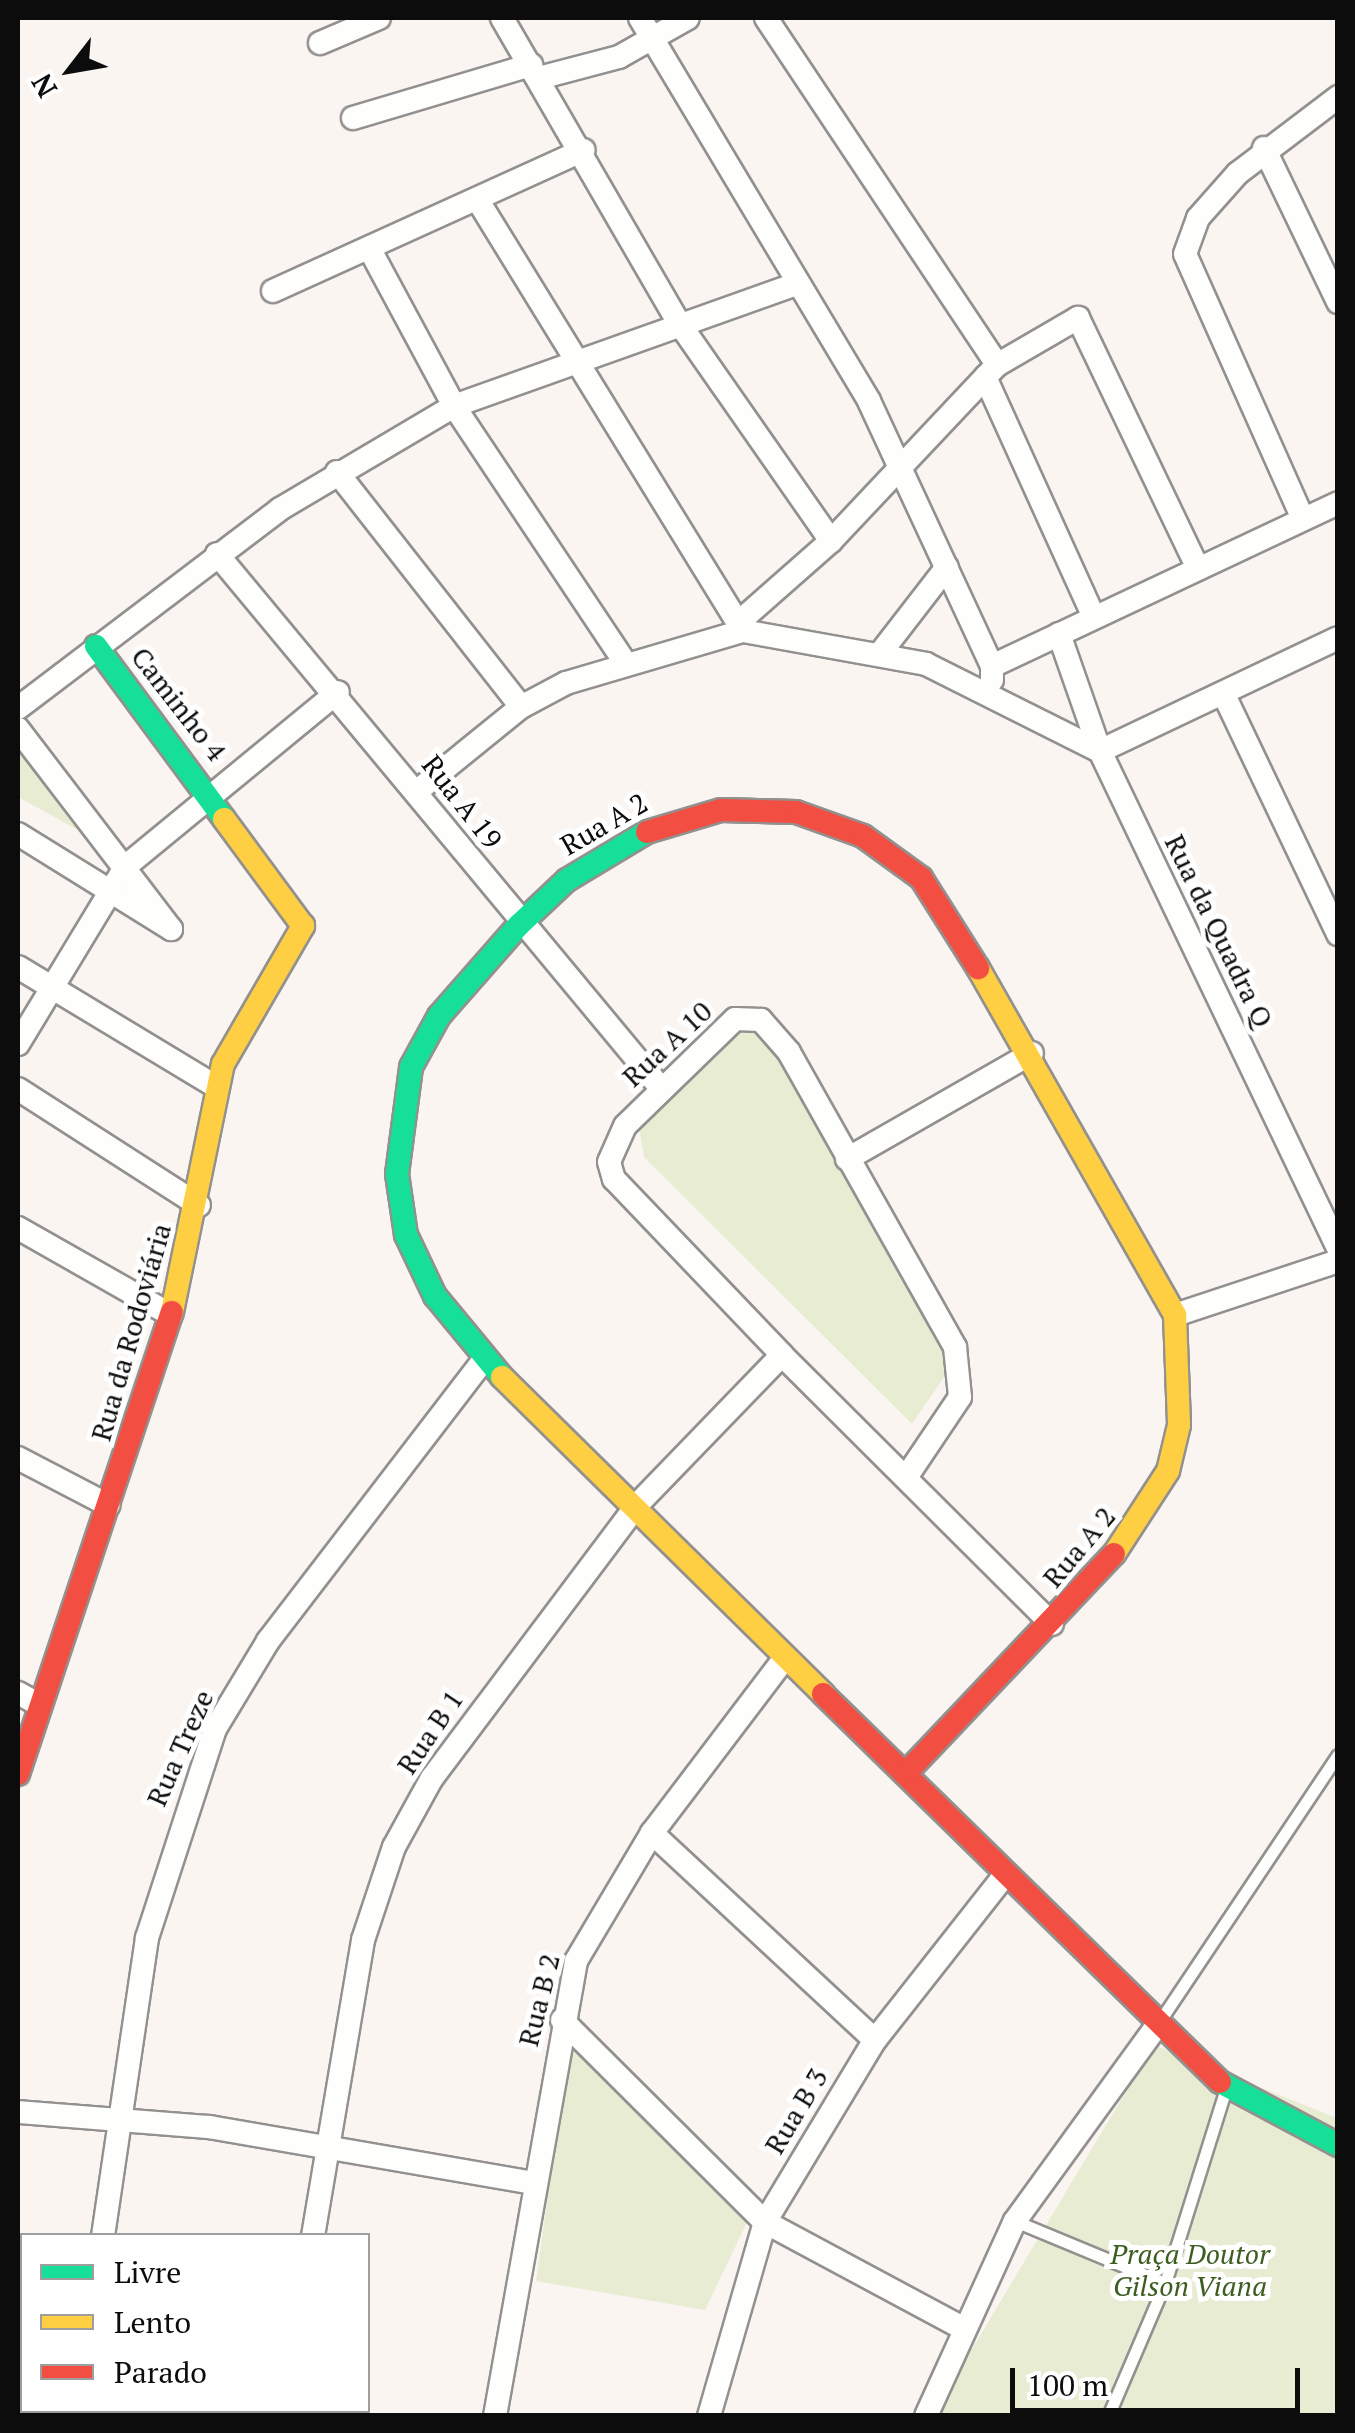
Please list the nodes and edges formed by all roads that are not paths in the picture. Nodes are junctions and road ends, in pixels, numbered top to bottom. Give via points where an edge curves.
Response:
1 (379, 18) edge
2 (502, 18) edge
3 (640, 18) edge
4 (688, 18) edge
5 (766, 18) edge
6 (653, 39) junction
7 (320, 43) dead end
8 (535, 72) junction
9 (1338, 97) edge
10 (354, 118) dead end
11 (1264, 148) junction
12 (584, 150) junction
13 (476, 198) junction
14 (369, 248) junction
15 (798, 284) junction
16 (273, 290) dead end
17 (1338, 302) edge
18 (679, 322) junction
19 (572, 364) junction
20 (991, 371) junction
21 (454, 406) junction
22 (897, 464) junction
23 (337, 472) junction
24 (1338, 502) edge
25 (1302, 519) junction
26 (831, 541) junction
27 (217, 554) junction
28 (947, 567) junction
29 (1198, 568) junction
30 (1094, 617) junction
31 (741, 626) junction
32 (1059, 634) junction
33 (1338, 638) edge
34 (96, 646) junction
35 (882, 651) junction
36 (624, 661) junction
37 (992, 666) junction
38 (338, 692) junction
39 (992, 692) junction
40 (1224, 695) junction
41 (521, 707) junction
42 (18, 708) edge
43 (18, 729) edge
44 (1100, 751) junction
45 (416, 792) junction
46 (214, 798) junction
47 (18, 834) edge
48 (126, 866) junction
49 (106, 891) junction
50 (300, 915) joint
51 (519, 925) junction
52 (1338, 934) edge
53 (18, 966) edge
54 (50, 986) junction
55 (18, 1044) edge
56 (1032, 1053) junction
57 (216, 1087) junction
58 (18, 1088) edge
59 (660, 1088) junction
60 (847, 1159) junction
61 (199, 1205) junction
62 (18, 1228) edge
63 (1338, 1248) edge
64 (1338, 1261) edge
65 (171, 1315) junction
66 (1174, 1316) junction
67 (782, 1355) junction
68 (484, 1359) junction
69 (18, 1458) edge
70 (907, 1476) junction
71 (108, 1505) junction
72 (636, 1506) junction
73 (1052, 1624) junction
74 (785, 1658) junction
75 (18, 1693) edge
76 (40, 1705) junction
77 (1338, 1755) edge
78 (906, 1773) junction
79 (18, 1774) edge
80 (652, 1833) junction
81 (1005, 1875) junction
82 (562, 2020) junction
83 (1158, 2024) junction
84 (875, 2040) junction
85 (1226, 2087) junction
86 (18, 2112) edge
87 (123, 2120) junction
88 (1338, 2145) edge
89 (328, 2147) junction
90 (532, 2183) junction
91 (1015, 2220) junction
92 (765, 2222) junction
93 (104, 2233) edge
94 (314, 2233) edge
95 (1165, 2283) junction
96 (959, 2326) junction
97 (495, 2416) edge
98 (709, 2416) edge
99 (926, 2416) edge
100 (1108, 2416) edge

1 - 7 street
2 - 8 street
3 - 6 street
4 - 6 street
5 - 20 street
6 - 8 street
6 - 15 street
8 - 10 street
8 - 12 street
9 - 11 street
11 - 17 street
11 - 25 street via 1198,218 1184,254
12 - 13 street
12 - 18 street
13 - 14 street
13 - 19 street
14 - 16 street
14 - 21 street
15 - 18 street
15 - 22 street
18 - 19 street
18 - 26 street
19 - 21 street
19 - 31 street
20 - 22 street
20 - 29 street via 1061,324 1085,323
20 - 30 street
21 - 23 street
21 - 36 street
22 - 26 street
22 - 28 street
23 - 27 street
23 - 41 street
24 - 25 street
25 - 29 street
26 - 31 street
27 - 34 street
27 - 38 street, Rua A 19
28 - 35 street
28 - 37 street
29 - 30 street
30 - 32 street
31 - 35 street
31 - 36 street
32 - 37 street
32 - 44 street, Rua da Quadra Q
33 - 40 street
34 - 42 street
34 - 46 street, Caminho 4
35 - 39 street
36 - 41 street
37 - 39 street
38 - 45 street, Rua A 19
38 - 46 street
39 - 44 street
40 - 44 street
40 - 52 street
41 - 45 street
43 - 48 street
44 - 63 street, Rua da Quadra Q
45 - 51 street, Rua A 19
46 - 48 street
46 - 50 street, Caminho 4
47 - 49 street
48 - 49 street
48 - 49 street via 171,930
49 - 54 street
50 - 57 street, Rua da Rodoviária via 294,953
51 - 56 street, Rua A 2 via 567,880 665,821 721,810 796,812 864,836 922,878
51 - 59 street, Rua A 19
51 - 68 street, Rua A 2 via 439,1016 398,1116 406,1235 435,1296
53 - 54 street
54 - 55 street
54 - 57 street
56 - 60 street
56 - 66 street, Rua A 2
57 - 61 street, Rua da Rodoviária
58 - 61 street
59 - 60 street, Rua A 10 via 718,1029 761,1020 789,1052
59 - 67 street, Rua A 10 via 613,1143 614,1178
60 - 70 street, Rua A 10 via 962,1373 948,1420
61 - 65 street, Rua da Rodoviária
62 - 65 street
64 - 66 street
65 - 71 street, Rua da Rodoviária
66 - 73 street, Rua A 2 via 1182,1371 1168,1472 1136,1530
67 - 70 street, Rua A 10
67 - 72 street, Rua B 1
68 - 72 street, Rua A 2
68 - 87 street, Rua Treze via 268,1641 215,1730 177,1823 147,1938
69 - 71 street
70 - 73 street, Rua A 10
71 - 76 street, Rua da Rodoviária
72 - 74 street, Rua A 2
72 - 89 street, Rua B 1 via 432,1778 394,1848 363,1940
73 - 78 street, Rua A 2
74 - 78 street, Rua A 2
74 - 80 street, Rua B 2
75 - 76 street
76 - 79 street, Rua da Rodoviária
77 - 83 lane
78 - 81 street, Rua A 2
80 - 82 street, Rua B 2 via 597,1914
80 - 84 street
81 - 83 street, Rua A 2
81 - 84 street, Rua B 3
82 - 90 street, Rua B 2
82 - 92 street
83 - 85 street, Rua A 2
83 - 91 street
84 - 92 street, Rua B 3
85 - 88 street, Rua A 2
85 - 95 lane
86 - 87 street
87 - 89 street
87 - 93 street, Rua Treze
89 - 90 street
89 - 94 street, Rua B 1
90 - 97 street, Rua B 2
91 - 95 lane
91 - 96 street
92 - 96 street
92 - 98 street, Rua B 3
95 - 100 lane
96 - 99 street

